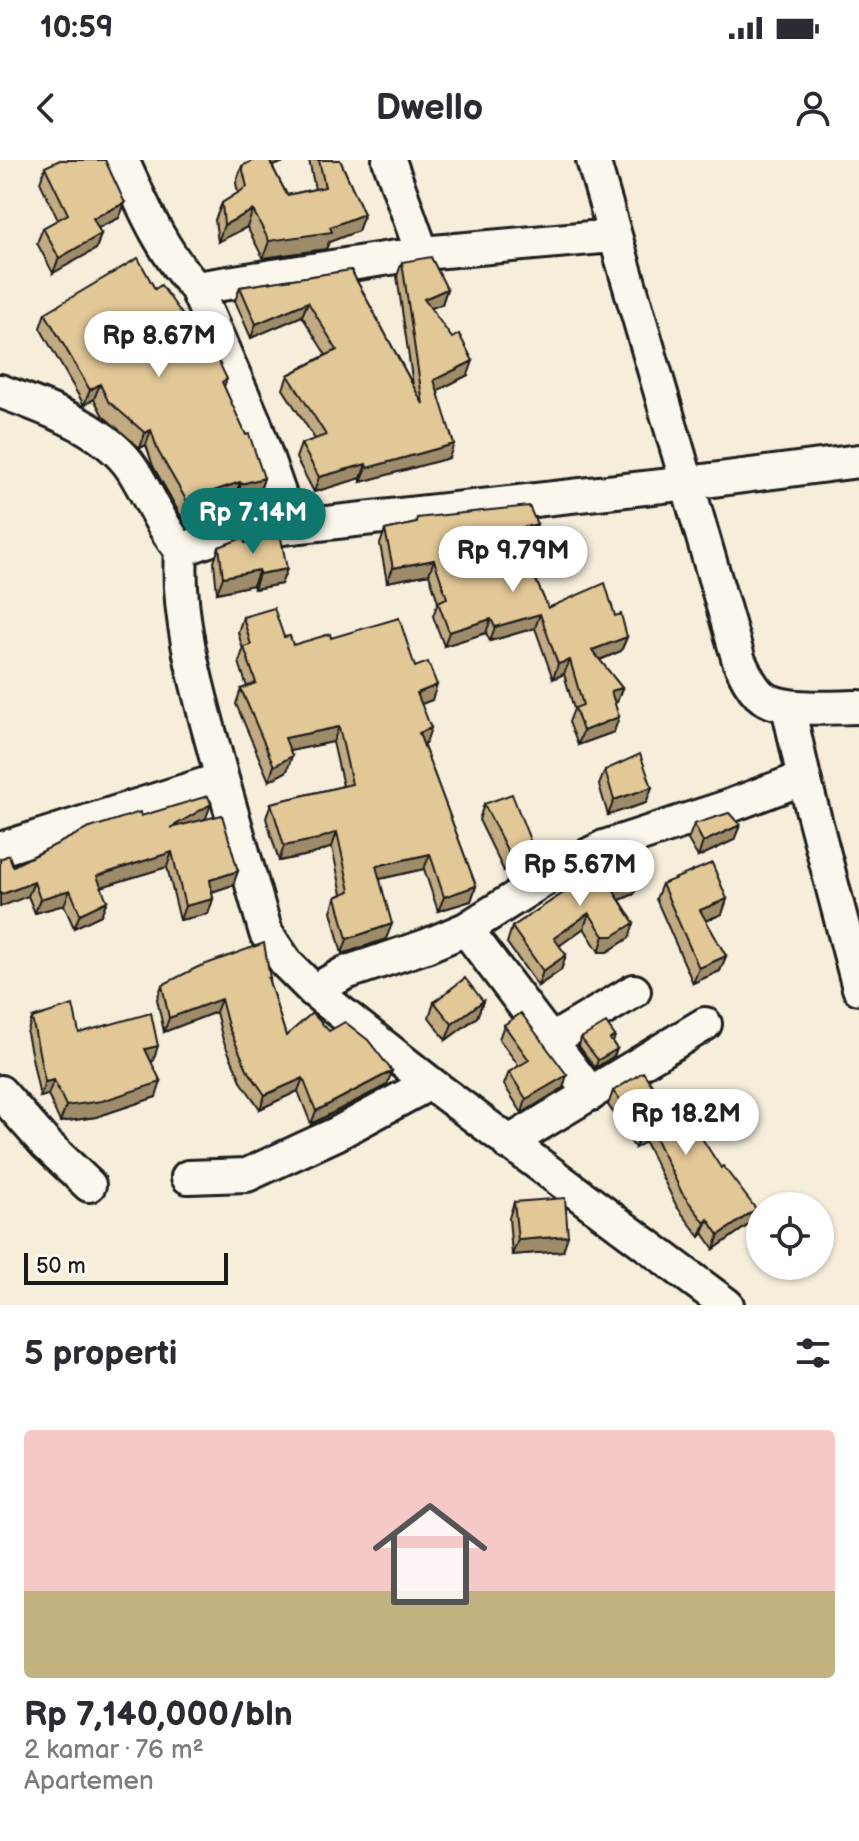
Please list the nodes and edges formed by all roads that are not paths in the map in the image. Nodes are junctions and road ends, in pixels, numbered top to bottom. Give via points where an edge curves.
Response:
1 (122, 160) edge
2 (389, 160) edge
3 (593, 160) edge
4 (613, 236) junction
5 (422, 253) junction
6 (196, 288) junction
7 (0, 391) edge
8 (859, 461) edge
9 (689, 483) junction
10 (291, 527) junction
11 (181, 550) junction
12 (788, 706) junction
13 (859, 707) edge
14 (220, 770) junction
15 (804, 778) junction
16 (0, 849) edge
17 (466, 929) junction
18 (330, 981) junction
19 (859, 988) edge
20 (634, 991) dead end
21 (705, 1024) dead end
22 (550, 1041) junction
23 (430, 1083) junction
24 (0, 1092) edge
25 (591, 1094) junction
26 (521, 1136) junction
27 (188, 1177) dead end
28 (89, 1185) dead end
29 (727, 1305) edge

1 - 6 street via 149,219
2 - 5 street
3 - 4 street
4 - 5 street
4 - 9 street
5 - 6 street
6 - 10 street via 254,421
7 - 11 street via 69,420 118,451
8 - 9 street
9 - 10 street
9 - 12 street via 739,661 759,694
10 - 11 street via 217,537
11 - 14 street via 187,635
12 - 13 street
12 - 15 street
14 - 16 street
14 - 18 street via 266,933 287,964
15 - 17 street via 604,847
15 - 19 street
17 - 18 street
17 - 22 street
18 - 23 street
20 - 22 street
21 - 25 street
22 - 25 street
23 - 26 street
23 - 27 street via 247,1175
24 - 28 street
25 - 26 street
26 - 29 street

